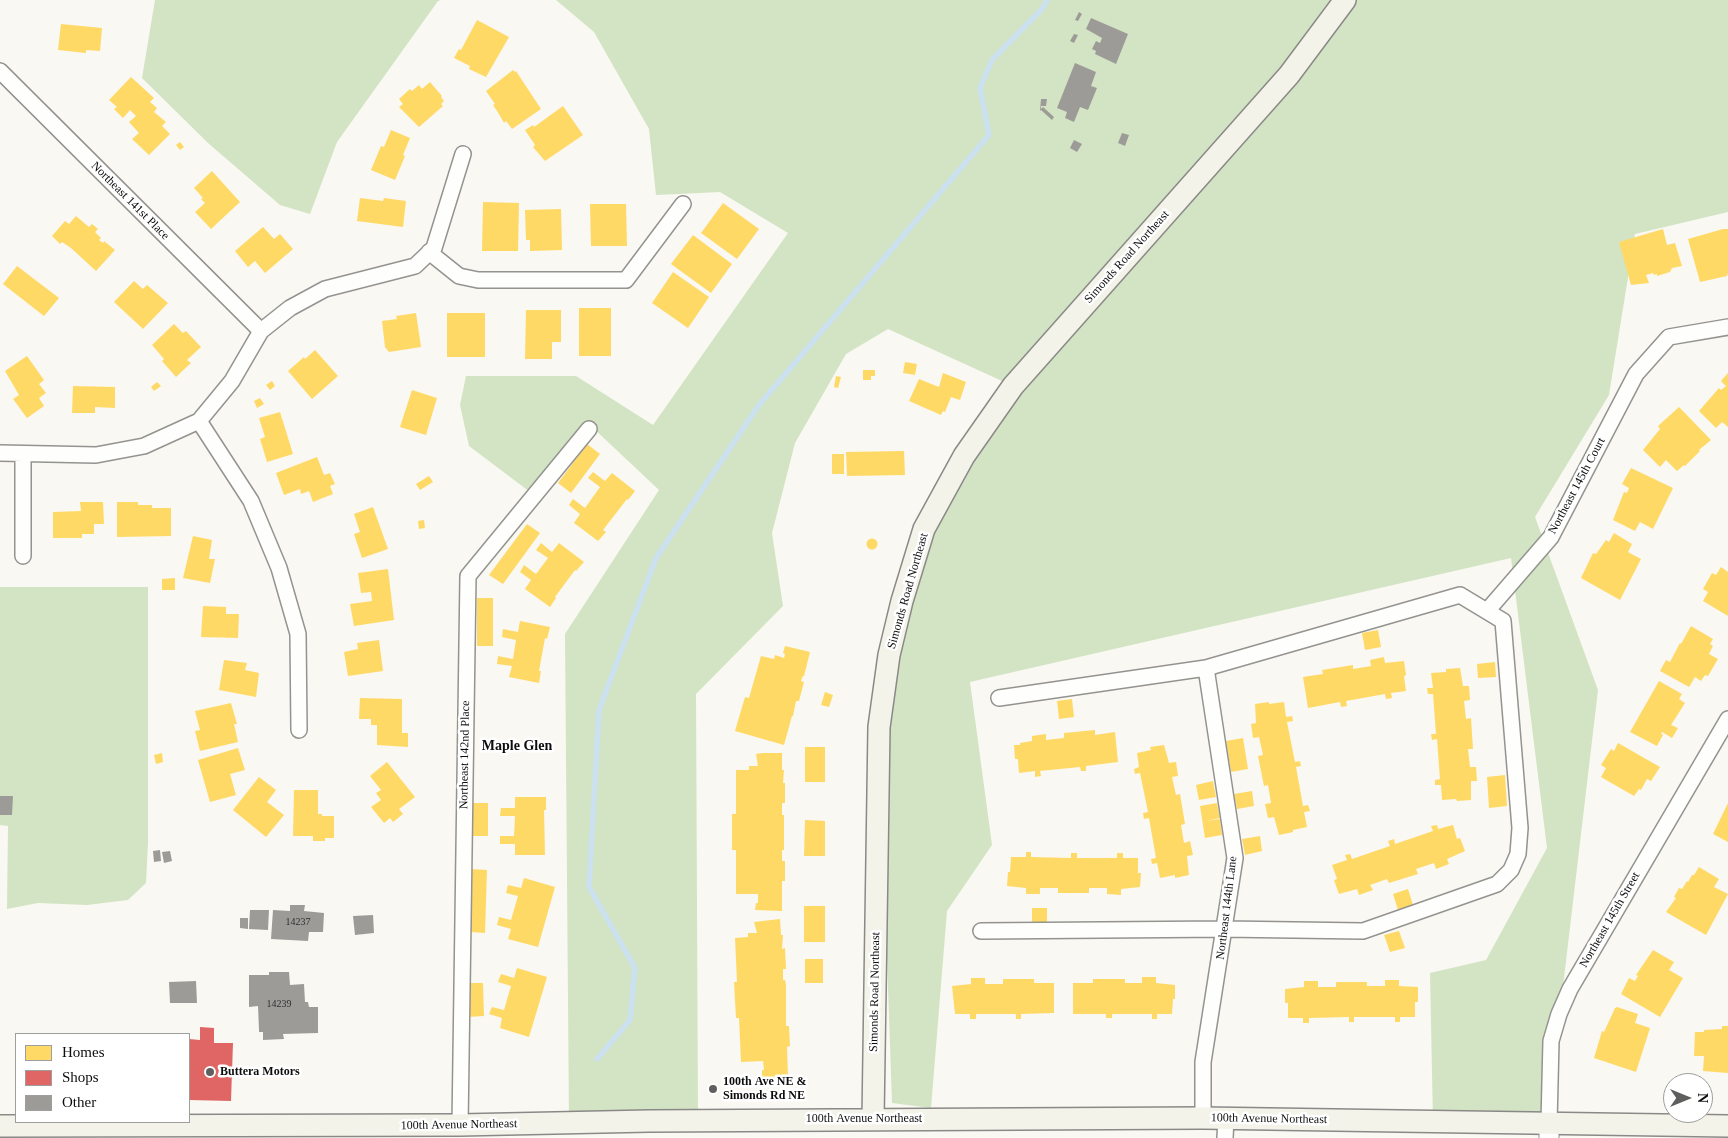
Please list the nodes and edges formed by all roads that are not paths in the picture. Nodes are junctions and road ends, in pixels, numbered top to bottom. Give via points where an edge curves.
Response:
1 (1344, 0) edge
2 (0, 71) edge
3 (463, 154) dead end
4 (683, 204) dead end
5 (429, 252) junction
6 (1728, 327) edge
7 (261, 331) junction
8 (199, 421) junction
9 (589, 429) dead end
10 (0, 453) edge
11 (23, 454) junction
12 (23, 556) dead end
13 (1487, 611) junction
14 (1206, 668) junction
15 (999, 698) dead end
16 (1726, 729) edge
17 (299, 730) dead end
18 (1225, 929) junction
19 (981, 931) dead end
20 (1203, 1118) junction
21 (873, 1119) junction
22 (460, 1125) junction
23 (0, 1126) edge
24 (1728, 1126) edge
25 (1225, 1128) edge
26 (1549, 1130) edge
27 (158, 1132) edge

1 - 21 main road, Simonds Road Northeast via 1289,75 1013,386 964,456 924,529 889,655 879,727
2 - 7 street, Northeast 141st Place
3 - 5 street via 434,248
4 - 5 street via 626,280 478,280 459,276
5 - 7 street via 415,266 325,289 290,308
6 - 13 street, Northeast 145th Court via 1669,337 1636,374 1551,537
7 - 8 street via 232,382
8 - 11 street via 144,446 96,455
8 - 17 street via 251,501 279,568 298,634
9 - 22 street, Northeast 142nd Place via 468,576
10 - 11 street
11 - 12 street
13 - 14 street via 1460,595
13 - 18 street via 1503,621 1520,828 1518,854 1511,870 1497,884 1363,931
14 - 15 street
14 - 18 street, Northeast 144th Lane via 1236,858
16 - 26 street, Northeast 145th Street via 1570,989 1551,1041
18 - 19 street
18 - 20 street, Northeast 144th Lane via 1203,1062
20 - 21 main road, 100th Avenue Northeast
20 - 25 main road, 100th Avenue Northeast
21 - 22 main road, 100th Avenue Northeast
22 - 27 main road, 100th Avenue Northeast
23 - 27 main road, 100th Avenue Northeast
24 - 26 main road, 100th Avenue Northeast
25 - 26 main road, 100th Avenue Northeast

